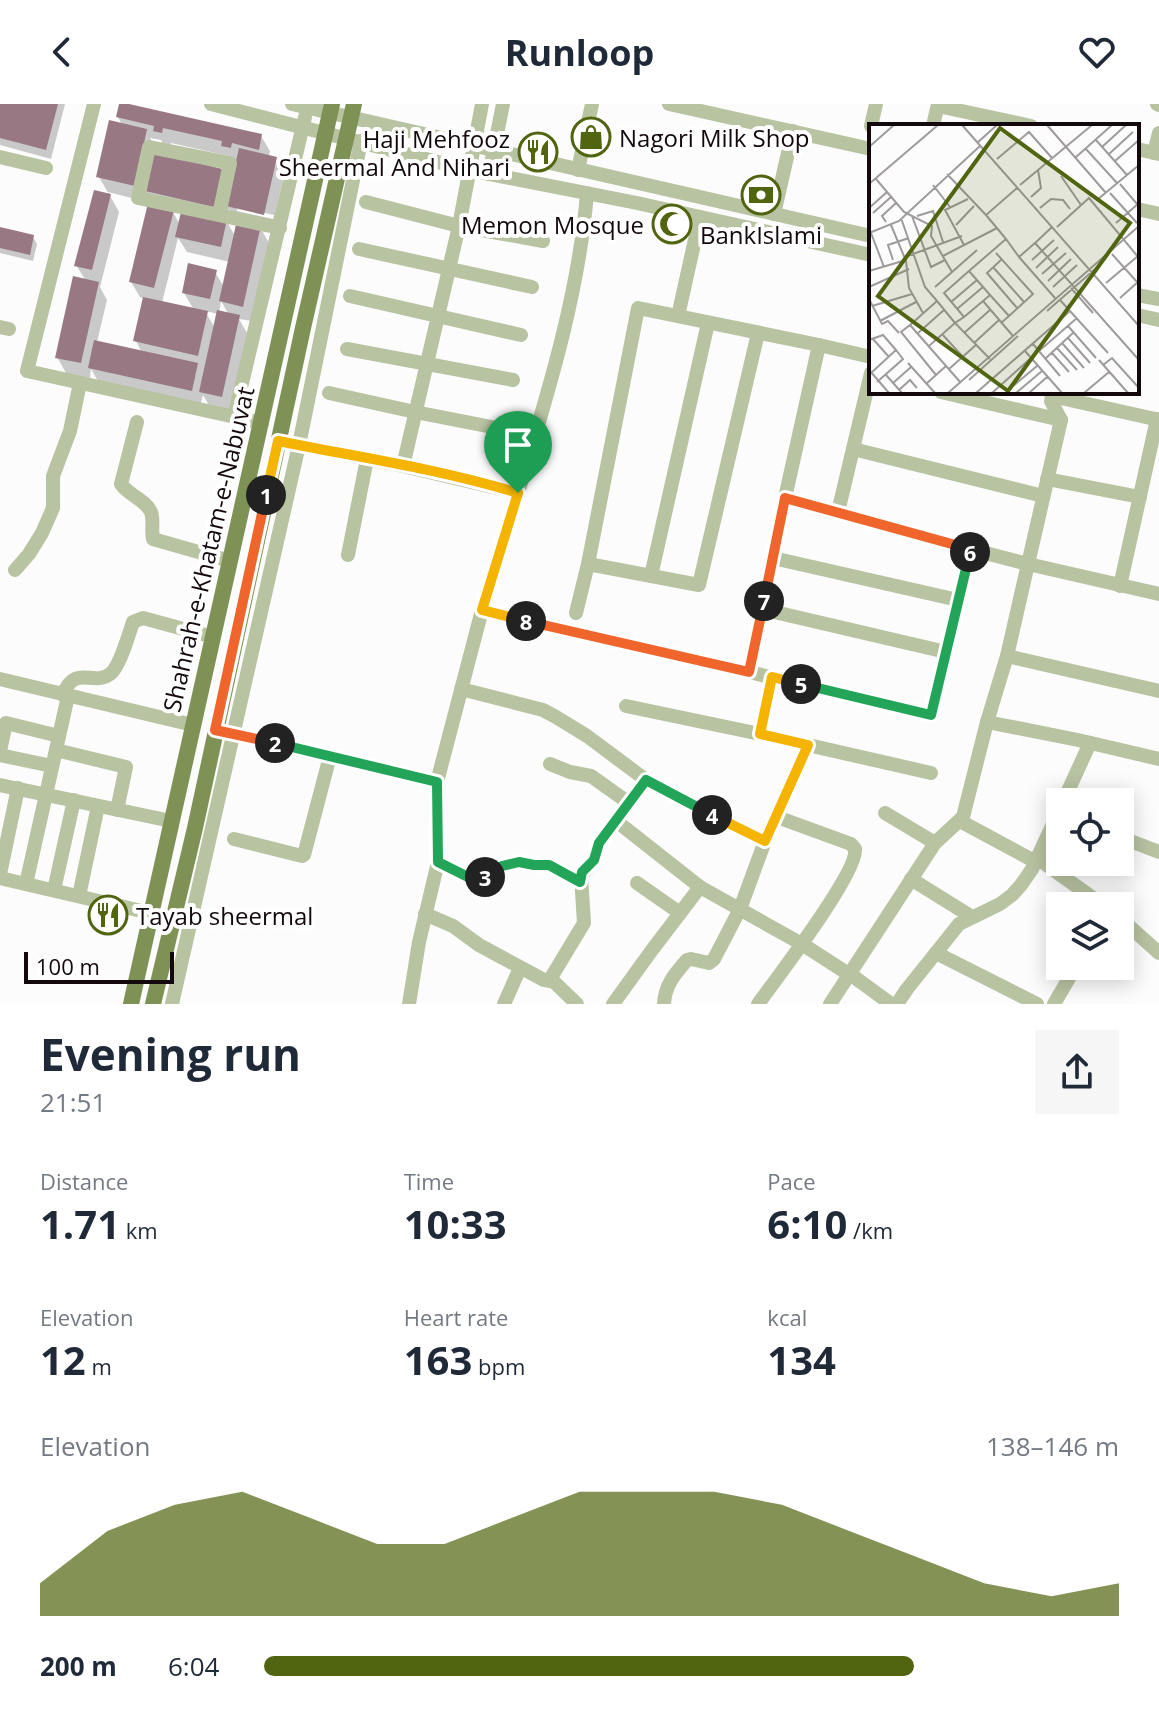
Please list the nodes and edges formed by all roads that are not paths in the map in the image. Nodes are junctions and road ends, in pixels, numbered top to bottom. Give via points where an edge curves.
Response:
1 (94, 104) edge
2 (211, 104) edge
3 (292, 104) edge
4 (482, 104) edge
5 (503, 104) edge
6 (590, 104) edge
7 (669, 104) edge
8 (876, 104) edge
9 (938, 105) edge
10 (308, 106) edge
11 (331, 108) edge
12 (352, 111) edge
13 (872, 124) edge
14 (1022, 124) edge
15 (303, 126) junction
16 (793, 131) junction
17 (326, 132) junction
18 (1159, 133) edge
19 (354, 139) junction
20 (473, 146) junction
21 (869, 148) edge
22 (493, 151) junction
23 (1157, 153) edge
24 (0, 157) edge
25 (46, 168) dead end
26 (469, 170) junction
27 (578, 170) junction
28 (489, 174) junction
29 (587, 193) junction
30 (366, 202) dead end
31 (1139, 209) edge
32 (774, 214) junction
33 (1159, 214) edge
34 (219, 215) junction
35 (700, 217) junction
36 (459, 226) junction
37 (280, 228) junction
38 (869, 236) edge
39 (543, 241) dead end
40 (359, 249) dead end
41 (869, 255) edge
42 (449, 269) junction
43 (532, 287) dead end
44 (1139, 295) edge
45 (350, 296) dead end
46 (1159, 299) edge
47 (1139, 315) edge
48 (438, 316) junction
49 (678, 316) junction
50 (1159, 320) edge
51 (708, 323) junction
52 (758, 333) junction
53 (521, 335) dead end
54 (819, 345) junction
55 (347, 349) dead end
56 (869, 357) edge
57 (427, 365) junction
58 (513, 380) dead end
59 (80, 383) junction
60 (869, 383) edge
61 (329, 393) dead end
62 (950, 394) edge
63 (1052, 394) edge
64 (415, 412) junction
65 (234, 417) junction
66 (1061, 420) junction
67 (1158, 420) edge
68 (137, 422) dead end
69 (262, 423) junction
70 (492, 427) dead end
71 (278, 441) junction
72 (299, 445) junction
73 (853, 449) junction
74 (367, 459) junction
75 (403, 466) junction
76 (1047, 479) junction
77 (518, 493) junction
78 (1043, 496) junction
79 (1140, 497) junction
80 (785, 498) junction
81 (838, 512) junction
82 (970, 549) junction
83 (348, 555) dead end
84 (773, 558) junction
85 (230, 561) junction
86 (588, 564) junction
87 (1028, 564) junction
88 (15, 570) dead end
89 (651, 576) junction
90 (1120, 586) junction
91 (1159, 594) edge
92 (958, 600) junction
93 (762, 609) junction
94 (482, 610) junction
95 (576, 613) dead end
96 (213, 637) junction
97 (946, 652) junction
98 (1007, 656) junction
99 (749, 672) junction
100 (772, 677) junction
101 (0, 679) edge
102 (461, 689) junction
103 (1159, 691) edge
104 (65, 696) junction
105 (626, 706) dead end
106 (987, 722) junction
107 (193, 725) junction
108 (215, 730) junction
109 (232, 734) junction
110 (760, 734) junction
111 (57, 743) junction
112 (1090, 743) junction
113 (808, 745) junction
114 (0, 753) edge
115 (330, 756) junction
116 (1159, 759) edge
117 (550, 764) dead end
118 (52, 766) junction
119 (931, 773) dead end
120 (646, 780) junction
121 (437, 782) junction
122 (0, 785) edge
123 (18, 788) junction
124 (1069, 788) edge
125 (46, 795) junction
126 (74, 800) junction
127 (629, 803) junction
128 (98, 806) junction
129 (117, 810) junction
130 (885, 813) dead end
131 (777, 817) junction
132 (615, 820) junction
133 (171, 821) junction
134 (960, 821) junction
135 (234, 839) dead end
136 (1046, 839) edge
137 (765, 841) junction
138 (1134, 842) edge
139 (935, 843) junction
140 (1159, 852) edge
141 (1036, 860) junction
142 (438, 862) junction
143 (0, 876) edge
144 (911, 879) junction
145 (580, 882) junction
146 (637, 883) dead end
147 (26, 884) junction
148 (700, 887) junction
149 (54, 890) junction
150 (1083, 892) edge
151 (79, 896) junction
152 (740, 909) junction
153 (150, 913) junction
154 (680, 913) junction
155 (425, 914) junction
156 (972, 917) junction
157 (1134, 931) edge
158 (802, 944) junction
159 (936, 953) junction
160 (1159, 953) edge
161 (520, 968) junction
162 (850, 974) junction
163 (551, 979) junction
164 (1068, 980) edge
165 (900, 999) edge
166 (131, 1004) edge
167 (153, 1004) edge
168 (172, 1004) edge
169 (409, 1004) edge
170 (504, 1004) edge
171 (577, 1004) edge
172 (613, 1004) edge
173 (664, 1004) edge
174 (758, 1004) edge
175 (830, 1004) edge
176 (891, 1004) edge
177 (916, 1004) edge
178 (1037, 1004) edge
179 (1054, 1004) edge

1 - 59 street via 27,371
2 - 15 street
3 - 10 street
4 - 20 street
5 - 22 street
6 - 27 street
7 - 16 street
8 - 13 street
9 - 14 street
10 - 11 street
10 - 15 street
11 - 12 street
11 - 17 main road, Shahrah-e-Khatam-e-Nabuvat
12 - 19 main road, Shahrah-e-Khatam-e-Nabuvat
12 - 20 street
15 - 17 street
15 - 37 street
16 - 21 street
16 - 32 street
17 - 19 street
17 - 69 main road, Shahrah-e-Khatam-e-Nabuvat
18 - 23 street
19 - 26 street
19 - 71 main road, Shahrah-e-Khatam-e-Nabuvat
19 - 72 street
20 - 22 street
20 - 26 street
22 - 27 street
22 - 28 street
24 - 25 street
26 - 28 street
26 - 36 street
27 - 32 street
28 - 29 street
29 - 35 street
29 - 77 street via 568,310
30 - 36 street
31 - 33 street
32 - 38 street
34 - 34 street via 138,198 149,147 230,163
34 - 37 street
35 - 41 street
35 - 49 street
36 - 39 street
36 - 42 street
37 - 65 street
40 - 42 street
42 - 43 street
42 - 48 street
44 - 46 street
45 - 48 street
47 - 50 street
48 - 53 street
48 - 57 street
49 - 51 street
49 - 86 street via 638,308
51 - 52 street
51 - 89 street
52 - 54 street
52 - 89 street via 699,585
54 - 56 street
54 - 80 street
55 - 57 street
57 - 58 street
57 - 64 street
59 - 65 street
59 - 88 street via 52,481 53,508
60 - 73 street
61 - 64 street
62 - 66 street
63 - 66 street
63 - 67 street
64 - 70 street
64 - 75 street
65 - 69 street
66 - 76 street
67 - 79 street
68 - 85 street via 121,484 148,507 153,539
69 - 85 main road, Shahrah-e-Khatam-e-Nabuvat
71 - 72 street
71 - 108 main road, Shahrah-e-Khatam-e-Nabuvat
72 - 74 street
72 - 109 street
73 - 78 street
73 - 81 street
74 - 75 street
74 - 83 street
75 - 77 street
76 - 78 street
76 - 79 street
77 - 94 street
78 - 87 street
79 - 90 street
80 - 81 street
80 - 84 street
81 - 82 street
82 - 87 street
82 - 92 street
84 - 92 street
84 - 93 street
85 - 96 main road, Shahrah-e-Khatam-e-Nabuvat
86 - 89 street
86 - 95 street
87 - 90 street
87 - 98 street
90 - 91 street
92 - 97 street
93 - 97 street
93 - 99 street
94 - 99 street
94 - 102 street
96 - 104 street via 137,619 111,674 75,679
96 - 107 main road, Shahrah-e-Khatam-e-Nabuvat
97 - 100 street via 931,715
98 - 103 street
98 - 106 street
99 - 100 street
100 - 110 street
101 - 104 street
102 - 120 street via 543,710
102 - 121 street
104 - 107 street
104 - 111 street
105 - 110 street
106 - 112 street
106 - 134 street
107 - 133 main road, Shahrah-e-Khatam-e-Nabuvat
108 - 109 street
108 - 167 main road, Shahrah-e-Khatam-e-Nabuvat
109 - 115 street
109 - 168 street
110 - 113 street
111 - 114 street via 6,723
111 - 118 street
111 - 129 street via 126,767
112 - 116 street
112 - 124 street
113 - 119 street
113 - 131 street
114 - 118 street
115 - 121 street
115 - 135 street via 304,855
117 - 127 street via 591,776
118 - 125 street
120 - 127 street
120 - 137 street
121 - 142 street
122 - 123 street
123 - 125 street
123 - 143 street
125 - 126 street
125 - 147 street
126 - 128 street
126 - 149 street
127 - 132 street
128 - 129 street
128 - 151 street
129 - 133 street
130 - 139 street
131 - 137 street
131 - 158 street via 855,849 842,882
132 - 145 street
132 - 148 street
133 - 153 main road, Shahrah-e-Khatam-e-Nabuvat
134 - 139 street
134 - 141 street
136 - 141 street
137 - 152 street
138 - 140 street
139 - 144 street
141 - 150 street
141 - 156 street via 1012,895
142 - 145 street via 476,881 519,862 549,865
142 - 155 street
143 - 147 street
144 - 156 street
144 - 162 street
145 - 163 street via 584,923
146 - 154 street
147 - 149 street
148 - 152 street
148 - 154 street
149 - 151 street
151 - 153 street
152 - 158 street
152 - 173 street via 714,959 687,960 670,980
153 - 166 main road, Shahrah-e-Khatam-e-Nabuvat
154 - 172 street
155 - 161 street
155 - 169 street
156 - 159 street via 959,924
157 - 160 street
158 - 162 street
158 - 174 street
159 - 165 street
159 - 178 street
161 - 163 street
161 - 170 street
162 - 175 street
162 - 176 street
163 - 171 street
164 - 179 street
165 - 177 street

